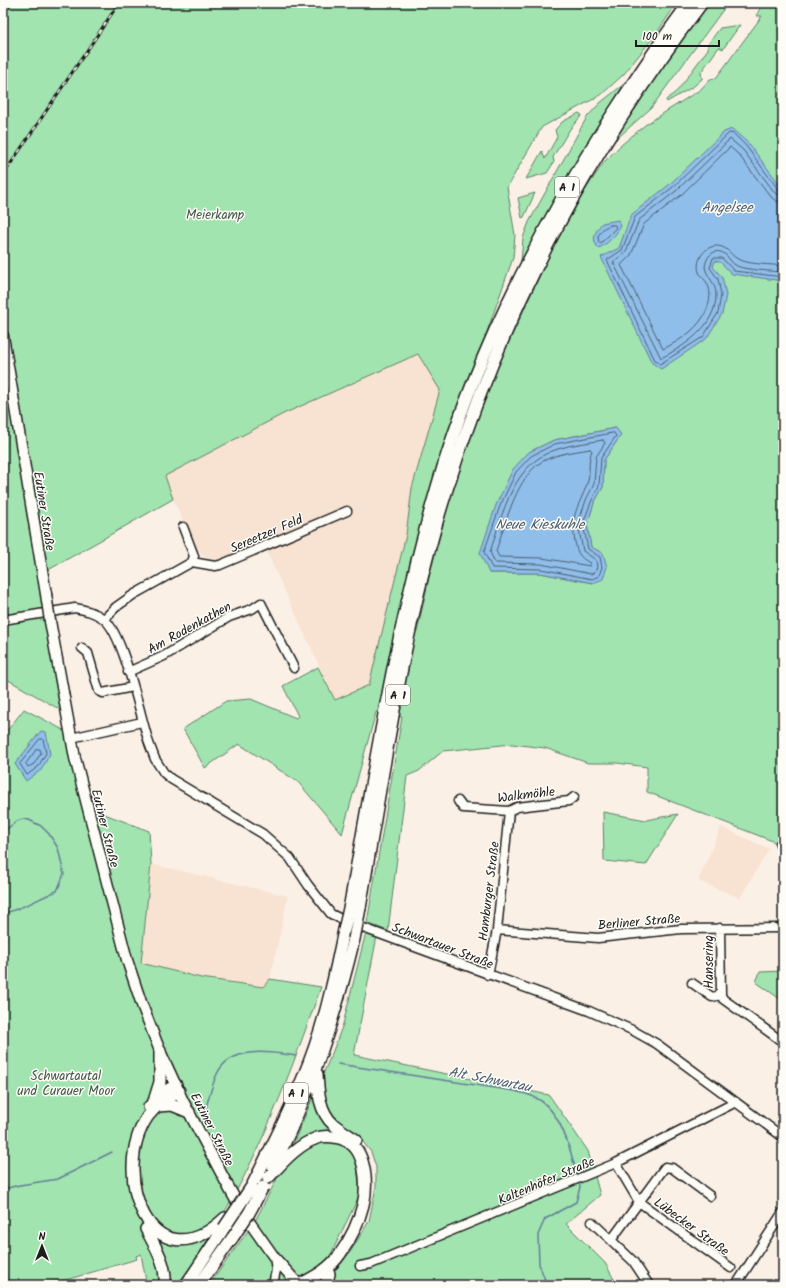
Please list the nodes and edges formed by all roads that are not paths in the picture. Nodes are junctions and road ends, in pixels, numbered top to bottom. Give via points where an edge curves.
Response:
1 (689, 3) edge
2 (702, 3) edge
3 (3, 336) edge
4 (442, 487) junction
5 (347, 511) dead end
6 (183, 527) dead end
7 (192, 562) junction
8 (104, 619) junction
9 (3, 620) edge
10 (82, 648) dead end
11 (294, 668) dead end
12 (128, 672) junction
13 (133, 687) junction
14 (142, 722) junction
15 (71, 738) junction
16 (574, 798) dead end
17 (458, 801) dead end
18 (509, 811) junction
19 (355, 906) junction
20 (720, 928) junction
21 (783, 928) edge
22 (497, 930) junction
23 (488, 974) junction
24 (692, 983) dead end
25 (721, 995) junction
26 (783, 1042) edge
27 (160, 1051) junction
28 (317, 1067) junction
29 (178, 1088) junction
30 (156, 1102) junction
31 (736, 1102) junction
32 (189, 1112) junction
33 (783, 1137) edge
34 (616, 1163) junction
35 (257, 1184) junction
36 (710, 1196) dead end
37 (640, 1202) junction
38 (783, 1212) edge
39 (592, 1222) dead end
40 (225, 1223) junction
41 (612, 1240) junction
42 (274, 1257) junction
43 (360, 1266) dead end
44 (731, 1268) dead end
45 (329, 1274) junction
46 (165, 1285) edge
47 (186, 1285) edge
48 (199, 1285) edge
49 (273, 1285) edge
50 (299, 1285) edge
51 (314, 1285) edge
52 (326, 1285) edge
53 (649, 1285) edge
54 (736, 1285) edge

1 - 4 highway, A 1 via 650,54 577,171 532,252 479,366 453,435
2 - 4 highway, A 1 via 579,185 539,261 488,371
3 - 15 main road, Eutiner Straße, bridge
4 - 19 highway, A 1
5 - 7 street, Sereetzer Feld via 220,565
6 - 7 street via 194,556
7 - 8 street via 134,595
8 - 9 street, Schwartauer Straße via 92,612 75,608
8 - 12 street, Schwartauer Straße via 117,637
10 - 13 street via 88,653 99,691 103,693
11 - 12 street, Am Rodenkathen via 261,603 229,617 164,656
12 - 13 street, Schwartauer Straße
13 - 14 street, Schwartauer Straße
14 - 15 street
14 - 23 street, Schwartauer Straße via 155,759 164,773 275,844 290,858 331,914
15 - 27 main road, Eutiner Straße via 127,960
16 - 18 street, Walkmöhle via 569,801 517,807
17 - 18 street, Walkmöhle via 462,808
18 - 22 street, Hamburger Straße
19 - 28 highway, A 1, bridge via 354,939 341,994
19 - 35 highway, A 1, bridge via 344,930 331,991 315,1045 282,1126 262,1166
20 - 21 street, Berliner Straße
20 - 22 street, Berliner Straße via 681,929 598,938
20 - 25 street, Hansering
22 - 23 street, Hamburger Straße
23 - 31 street, Schwartauer Straße via 589,1011 632,1030 657,1044
24 - 25 street, Hansering via 712,997
25 - 26 street, Hansering
27 - 29 main road, Eutiner Straße
27 - 30 highway via 160,1082
28 - 35 highway, A 1 via 292,1130
28 - 45 highway via 318,1094 325,1111 332,1123 356,1140 363,1149 368,1160 370,1178 363,1222
29 - 30 highway
29 - 32 main road, Eutiner Straße
30 - 32 highway
30 - 40 highway via 140,1135 133,1163 138,1203 149,1227 155,1235 166,1242 185,1244 202,1238
30 - 46 highway via 144,1116 136,1134 130,1161 130,1181 138,1213 160,1258
31 - 33 street, Schwartauer Straße
31 - 34 street, Kaltenhöfer Straße
32 - 42 main road, Eutiner Straße via 244,1213
34 - 37 street, Lübecker Straße
34 - 43 street, Kaltenhöfer Straße via 378,1261
35 - 40 highway, A 1, bridge
35 - 48 highway, A 1, bridge via 249,1213
35 - 50 highway via 301,1147 318,1137 343,1139 359,1151 365,1178 364,1203 358,1220 340,1255 321,1273
36 - 37 street, Lübecker Straße via 666,1166
37 - 41 street
37 - 44 street, Lübecker Straße
38 - 54 street
39 - 41 street
40 - 47 highway, A 1
41 - 53 street via 633,1261
42 - 49 street via 276,1270
42 - 50 main road, Eutiner Straße
45 - 51 highway
45 - 52 highway

